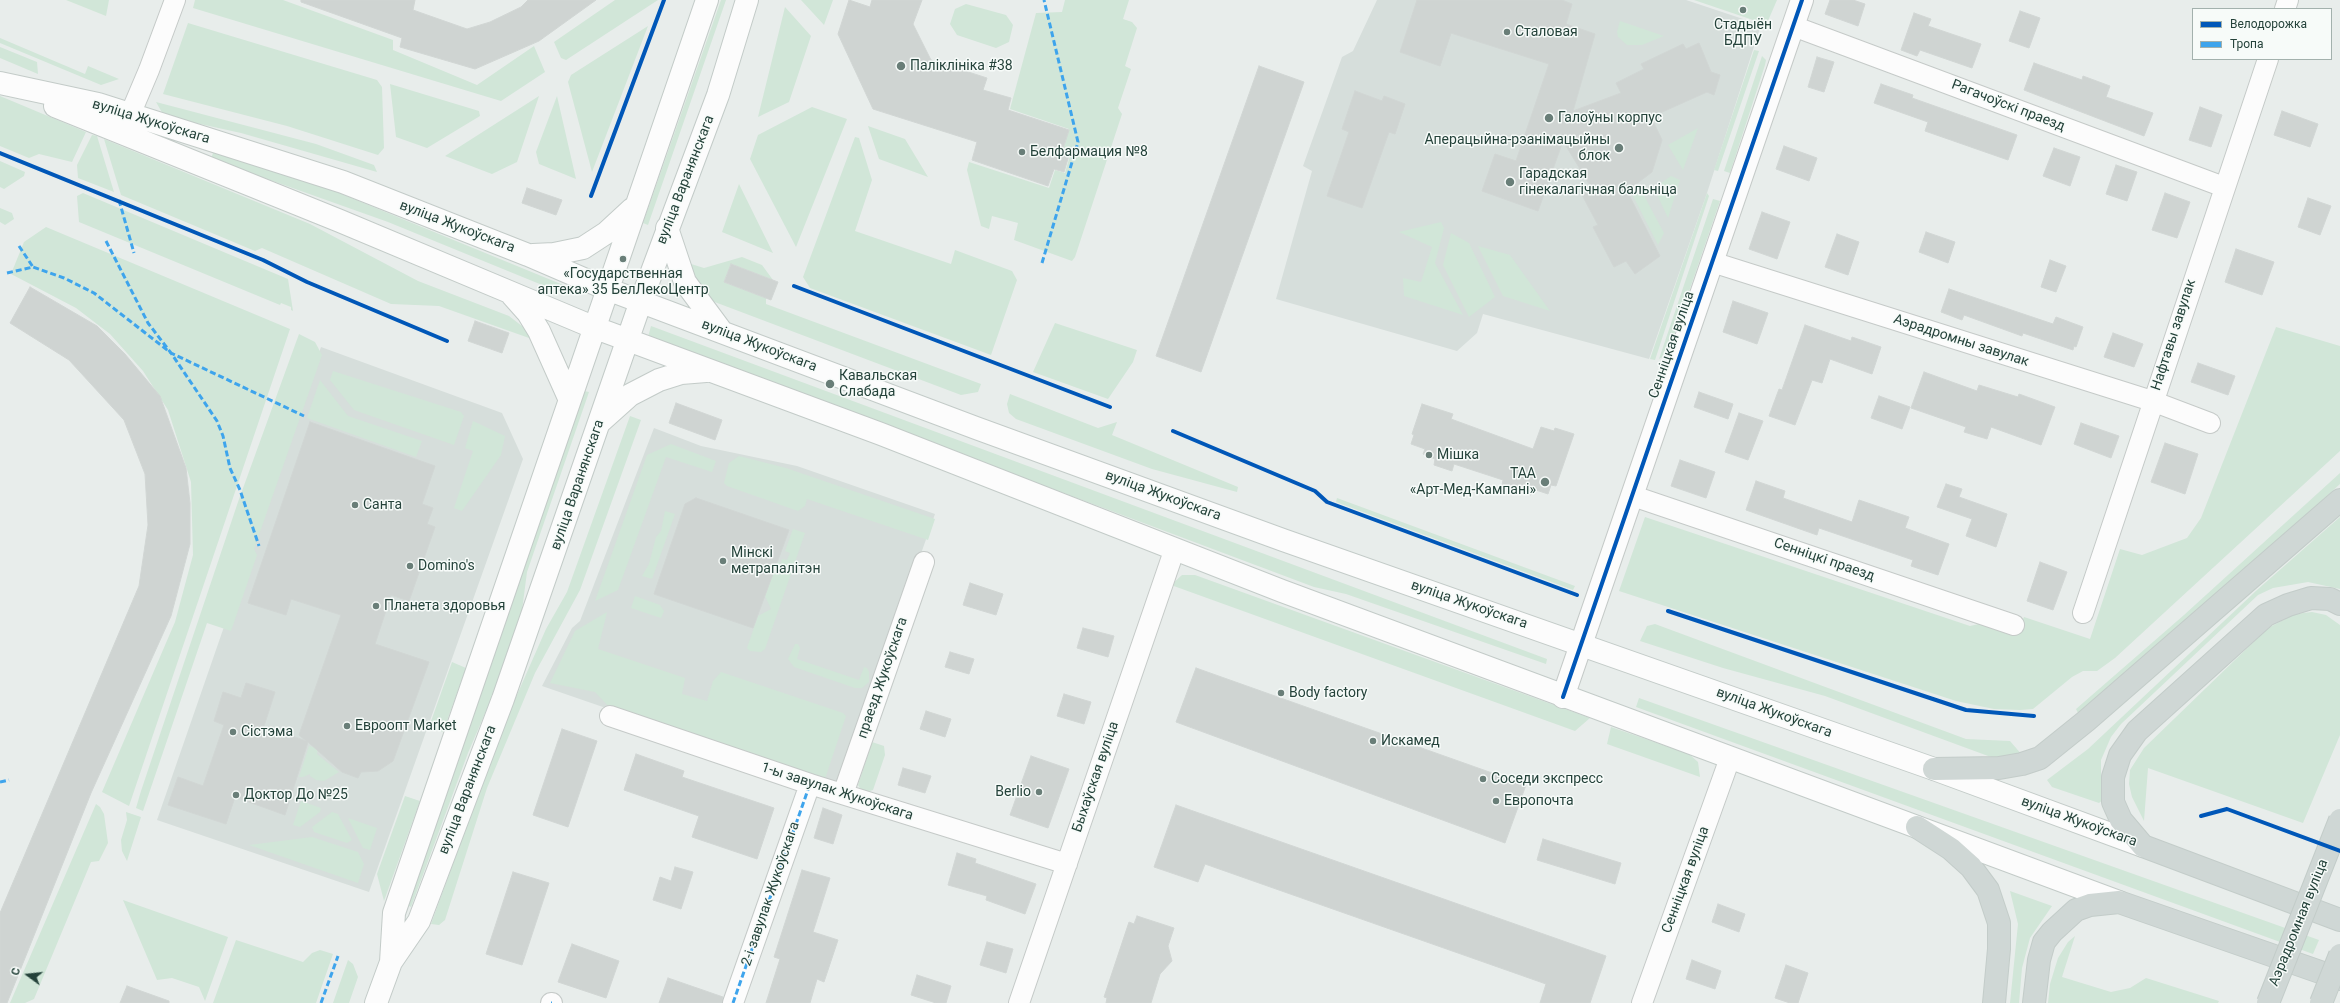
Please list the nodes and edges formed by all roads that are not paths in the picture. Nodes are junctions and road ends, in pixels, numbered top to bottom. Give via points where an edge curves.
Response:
1 (175, 0) edge
2 (707, 0) edge
3 (747, 0) edge
4 (1802, 0) edge
5 (1793, 26) junction
6 (2268, 60) edge
7 (0, 84) edge
8 (127, 124) junction
9 (2224, 187) junction
10 (634, 207) junction
11 (667, 228) junction
12 (528, 255) junction
13 (1712, 262) junction
14 (607, 289) junction
15 (509, 292) junction
16 (641, 301) junction
17 (593, 327) junction
18 (723, 333) junction
19 (628, 340) junction
20 (709, 370) junction
21 (569, 398) junction
22 (2152, 401) junction
23 (599, 422) junction
24 (2210, 423) dead end
25 (1633, 496) junction
26 (2340, 500) edge
27 (1174, 551) junction
28 (924, 562) dead end
29 (2340, 604) edge
30 (2083, 613) dead end
31 (2014, 625) dead end
32 (1582, 644) junction
33 (1563, 697) junction
34 (610, 716) dead end
35 (1730, 758) junction
36 (1934, 769) junction
37 (810, 784) junction
38 (843, 794) junction
39 (2340, 820) edge
40 (1917, 827) junction
41 (2143, 846) junction
42 (1067, 864) junction
43 (2119, 902) junction
44 (2333, 918) edge
45 (2340, 955) edge
46 (391, 962) junction
47 (2340, 979) edge
48 (376, 1003) edge
49 (733, 1003) edge
50 (1019, 1003) edge
51 (1642, 1003) edge
52 (1994, 1003) edge
53 (2034, 1003) edge
54 (2268, 1003) edge
55 (2321, 1003) edge

1 - 8 street
2 - 10 main road, вуліца Варанянскага
3 - 11 main road, вуліца Варанянскага via 718,95
4 - 5 main road, Сенніцкая вуліца
5 - 9 street, Рагачоўскі праезд
5 - 13 main road, Сенніцкая вуліца
6 - 9 street, Нафтавы завулак
7 - 8 main road, вуліца Жукоўскага
8 - 12 main road, вуліца Жукоўскага via 343,182
8 - 15 main road, вуліца Жукоўскага
9 - 22 street, Нафтавы завулак
10 - 12 main road via 606,232 582,248 554,254
10 - 14 main road, вуліца Варанянскага
11 - 16 main road, вуліца Варанянскага
11 - 18 main road via 685,282
12 - 14 main road, вуліца Жукоўскага
13 - 22 street, Аэрадромны завулак
13 - 25 main road, Сенніцкая вуліца
14 - 16 main road, вуліца Жукоўскага
14 - 17 main road, вуліца Варанянскага
15 - 17 main road, вуліца Жукоўскага
15 - 21 main road via 528,313 539,331
16 - 18 main road, вуліца Жукоўскага
16 - 19 main road, вуліца Варанянскага
17 - 19 main road, вуліца Жукоўскага
17 - 21 main road, вуліца Варанянскага
18 - 32 main road, вуліца Жукоўскага via 1276,538
19 - 20 main road, вуліца Жукоўскага
19 - 23 main road, вуліца Варанянскага
20 - 23 main road via 681,373 659,380 630,395
20 - 27 main road, вуліца Жукоўскага via 881,434
21 - 46 main road, вуліца Варанянскага via 394,913
22 - 24 street, Аэрадромны завулак
22 - 30 street, Нафтавы завулак
23 - 46 main road, вуліца Варанянскага via 503,698 420,921
25 - 31 street, Сенніцкі праезд
25 - 32 main road, Сенніцкая вуліца
26 - 36 main road via 2040,758 1999,768
27 - 33 main road, вуліца Жукоўскага
27 - 42 street, Быхаўская вуліца
28 - 38 street, праезд Жукоўскага
29 - 41 main road via 2330,599 2311,598 2266,615 2137,731 2120,755 2112,777 2112,802 2121,820
32 - 33 main road, Сенніцкая вуліца
32 - 36 main road, вуліца Жукоўскага
33 - 35 main road, вуліца Жукоўскага
34 - 37 street, 1-ы завулак Жукоўскага
35 - 40 main road, вуліца Жукоўскага
35 - 51 street, Сенніцкая вуліца
36 - 41 main road, вуліца Жукоўскага
37 - 38 street, 1-ы завулак Жукоўскага
37 - 49 street, 2-і завулак Жукоўскага
38 - 42 street, 1-ы завулак Жукоўскага
39 - 54 main road, Аэрадромная вуліца, bridge
40 - 43 main road, вуліца Жукоўскага
40 - 52 main road via 1951,849 1971,867 1988,890 1999,922
41 - 44 main road, вуліца Жукоўскага
42 - 50 street, Быхаўская вуліца
43 - 47 main road, вуліца Жукоўскага
43 - 53 main road via 2090,905 2076,910 2052,932 2044,942 2039,960
45 - 55 main road, bridge
46 - 48 main road, вуліца Варанянскага

